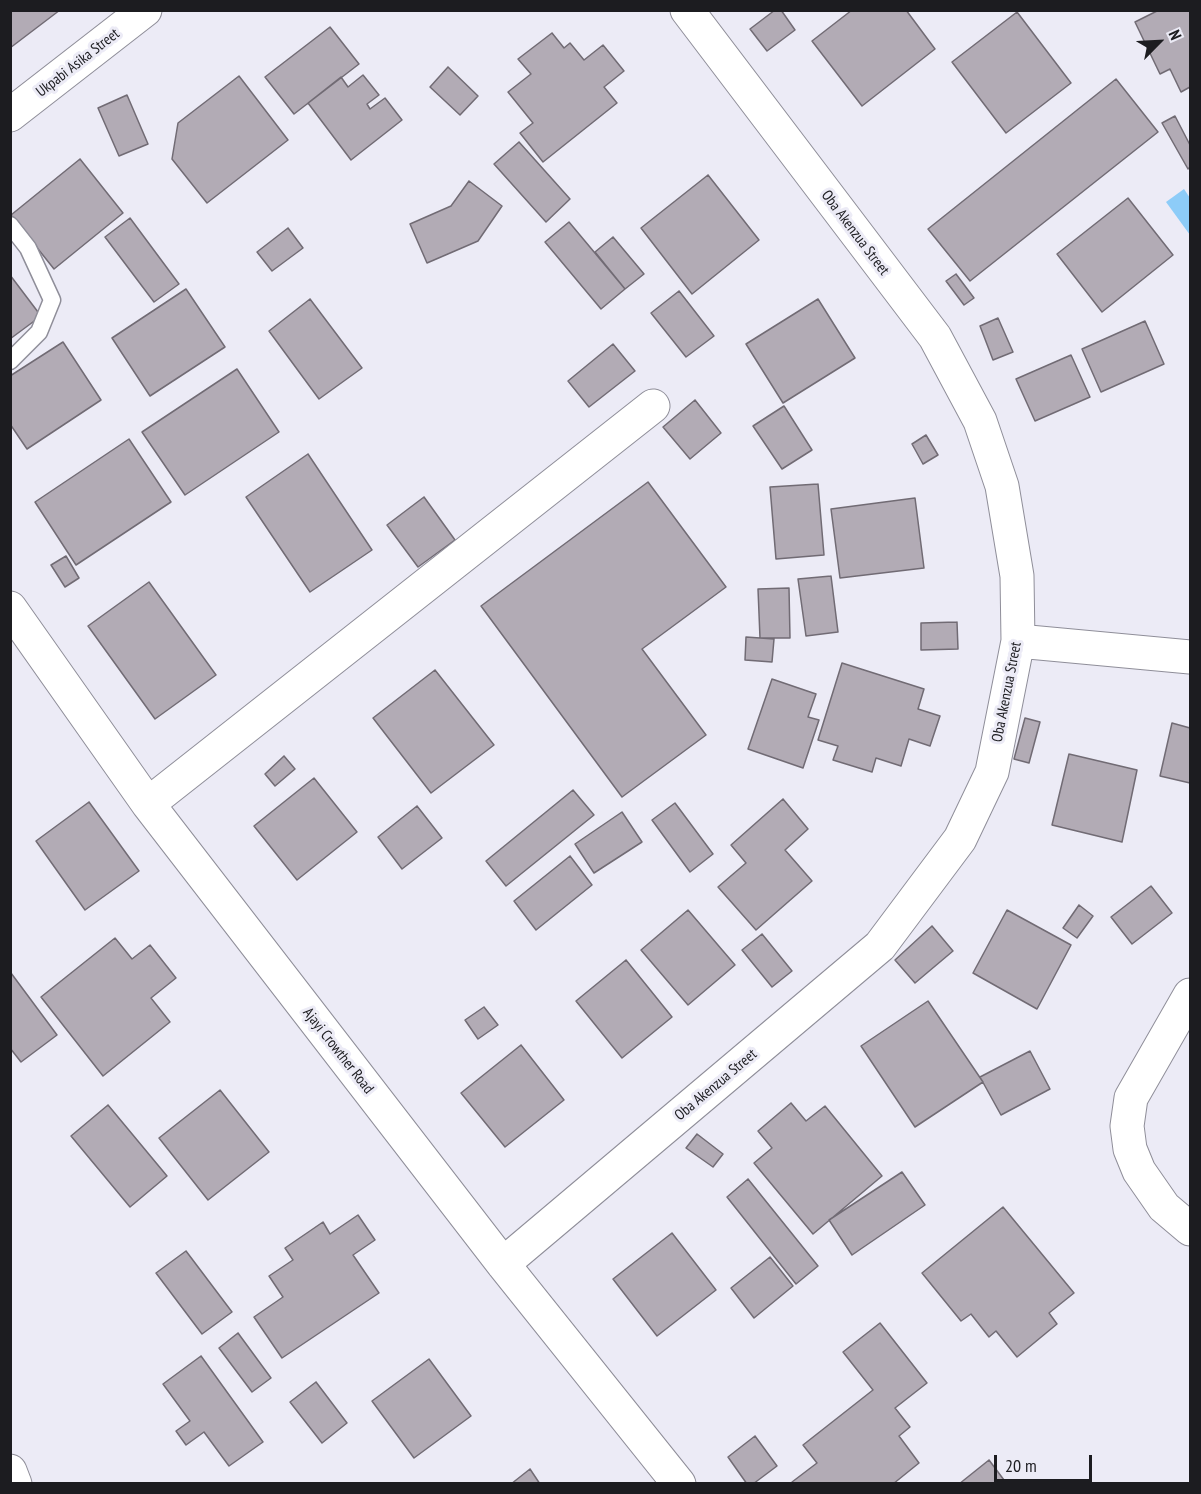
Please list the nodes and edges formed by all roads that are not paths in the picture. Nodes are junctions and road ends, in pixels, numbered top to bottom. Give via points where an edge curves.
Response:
1 (145, 10) edge
2 (687, 10) edge
3 (10, 115) edge
4 (10, 225) edge
5 (10, 361) edge
6 (653, 406) dead end
7 (10, 608) edge
8 (1018, 641) junction
9 (1191, 657) edge
10 (148, 804) junction
11 (1191, 995) edge
12 (1191, 1229) edge
13 (503, 1264) junction
14 (10, 1471) edge
15 (15, 1484) edge
16 (679, 1484) edge

1 - 3 main road, Ukpabi Asika Street
2 - 8 main road, Oba Akenzua Street via 935,337 980,421 1002,486 1017,576
4 - 5 lane via 28,248 52,300 39,332
6 - 10 main road
7 - 10 main road, Ajayi Crowther Road
8 - 9 main road
8 - 13 main road, Oba Akenzua Street via 992,772 960,839 880,946
10 - 13 main road, Ajayi Crowther Road
11 - 12 main road via 1131,1098 1127,1126 1130,1149 1140,1171 1164,1208
13 - 16 main road, Ajayi Crowther Road
14 - 15 main road

